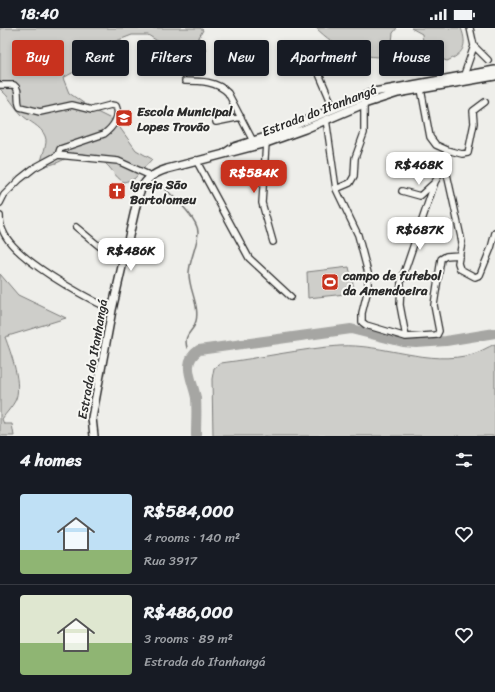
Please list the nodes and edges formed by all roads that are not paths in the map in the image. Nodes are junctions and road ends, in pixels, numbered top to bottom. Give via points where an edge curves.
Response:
1 (470, 28) edge
2 (474, 46) junction
3 (488, 60) dead end
4 (495, 70) edge
5 (464, 75) junction
6 (320, 76) edge
7 (495, 76) edge
8 (185, 81) dead end
9 (0, 85) edge
10 (420, 89) junction
11 (485, 102) dead end
12 (364, 104) junction
13 (334, 109) junction
14 (241, 117) junction
15 (326, 119) junction
16 (216, 122) dead end
17 (253, 141) junction
18 (266, 143) junction
19 (447, 150) junction
20 (223, 154) junction
21 (58, 155) junction
22 (196, 160) junction
23 (445, 165) junction
24 (151, 176) junction
25 (435, 182) junction
26 (336, 189) junction
27 (402, 191) dead end
28 (0, 204) edge
29 (0, 216) edge
30 (76, 227) dead end
31 (495, 232) edge
32 (273, 242) dead end
33 (460, 256) junction
34 (124, 259) junction
35 (291, 297) dead end
36 (112, 310) junction
37 (406, 337) junction
38 (94, 436) edge

1 - 2 street
2 - 3 street
2 - 5 street
4 - 5 main road, Estrada do Itanhangá
5 - 13 main road, Estrada do Itanhangá via 374,92
6 - 13 street
7 - 10 main road, Estrada do Itanhangá
8 - 14 street via 198,81 224,88
9 - 21 street via 14,85 18,89 20,107 40,112 72,105 92,110 116,106 118,115 108,131 60,149
10 - 12 main road, Estrada do Itanhangá
10 - 19 street via 430,137 436,145
11 - 19 street via 473,111 474,124 468,153
12 - 15 main road, Estrada do Itanhangá
12 - 26 street via 364,133 355,158 354,176 350,183
13 - 17 main road, Estrada do Itanhangá
14 - 16 street
14 - 17 street
15 - 18 main road, Estrada do Itanhangá
15 - 26 street
17 - 20 main road, Estrada do Itanhangá via 234,147
18 - 20 main road, Estrada do Itanhangá
18 - 32 street via 262,204
19 - 23 street
20 - 22 main road, Estrada do Itanhangá
21 - 24 street via 118,161
21 - 28 street via 20,179 4,195
22 - 24 main road, Estrada do Itanhangá
22 - 35 street via 249,258
23 - 25 street
23 - 33 street via 462,242
24 - 34 main road, Estrada do Itanhangá via 141,187
25 - 27 street via 420,196
25 - 37 street via 400,282 400,305
26 - 37 street via 358,235 366,262 368,289 362,322
29 - 36 street via 3,231 10,242 28,258 72,290
30 - 34 street via 105,251
31 - 33 street via 485,266 478,277 460,269
33 - 37 street via 446,256 441,259 434,305 439,333
34 - 36 main road, Estrada do Itanhangá
36 - 38 main road, Estrada do Itanhangá via 92,418

